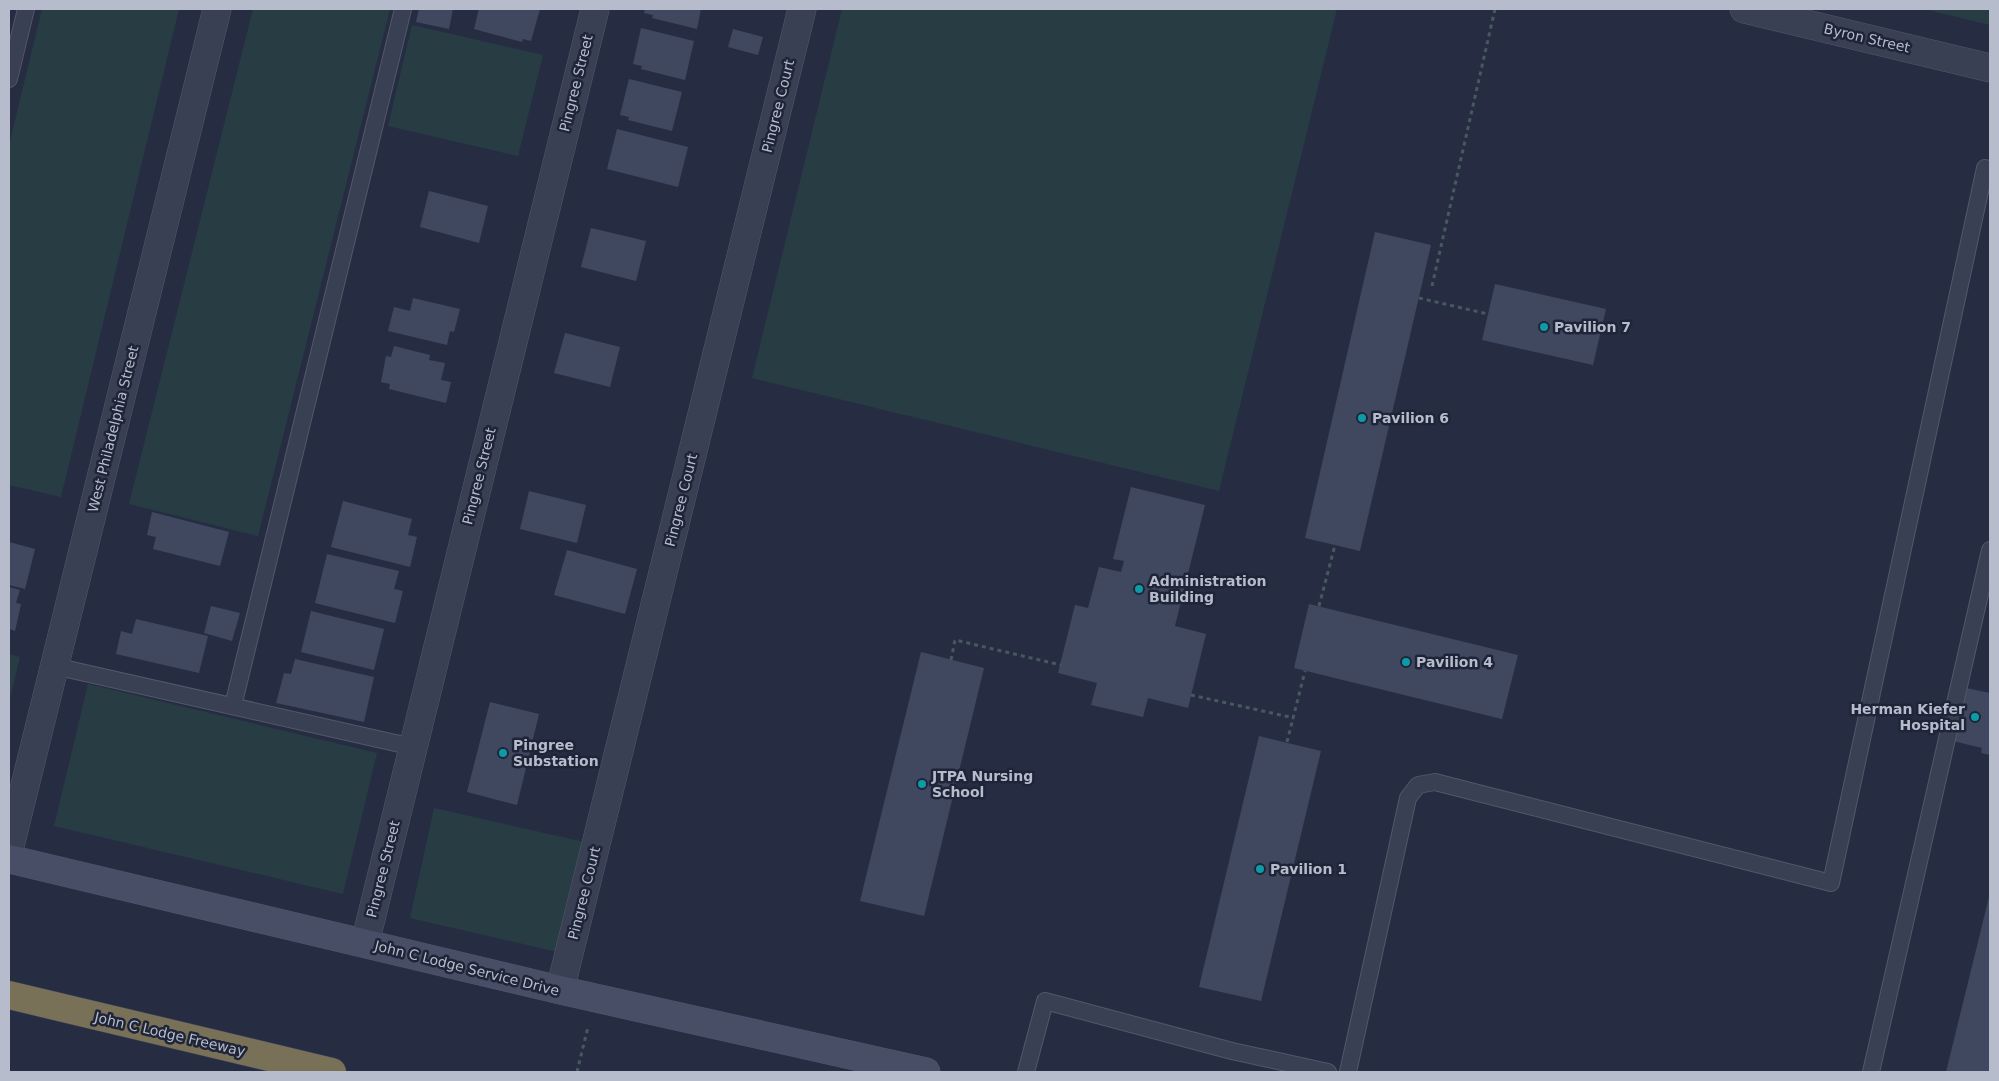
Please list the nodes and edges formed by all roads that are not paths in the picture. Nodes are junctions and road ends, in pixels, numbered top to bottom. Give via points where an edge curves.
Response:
1 (26, 9) edge
2 (217, 9) edge
3 (403, 9) edge
4 (594, 9) edge
5 (802, 9) edge
6 (1744, 9) edge
7 (1990, 68) edge
8 (9, 79) edge
9 (1990, 169) edge
10 (1990, 550) edge
11 (54, 666) junction
12 (233, 706) junction
13 (413, 747) junction
14 (9, 850) edge
15 (9, 859) edge
16 (365, 943) junction
17 (560, 990) junction
18 (9, 995) edge
19 (332, 1072) edge
20 (926, 1072) edge
21 (1026, 1072) edge
22 (1328, 1072) edge
23 (1348, 1072) edge
24 (1871, 1072) edge

1 - 8 lane
2 - 11 street, West Philadelphia Street
3 - 12 lane
4 - 13 street, Pingree Street
5 - 17 street, Pingree Court
6 - 7 street, Byron Street
9 - 23 lane via 1985,168 1830,883 1435,782 1418,785 1408,798
10 - 24 lane
11 - 12 lane
11 - 14 street, West Philadelphia Street
12 - 13 lane
13 - 16 street, Pingree Street
15 - 16 main road, John C Lodge Service Drive
16 - 17 main road, John C Lodge Service Drive
17 - 20 main road, John C Lodge Service Drive
18 - 19 highway, John C Lodge Freeway
21 - 22 lane via 1045,1001 1232,1051

